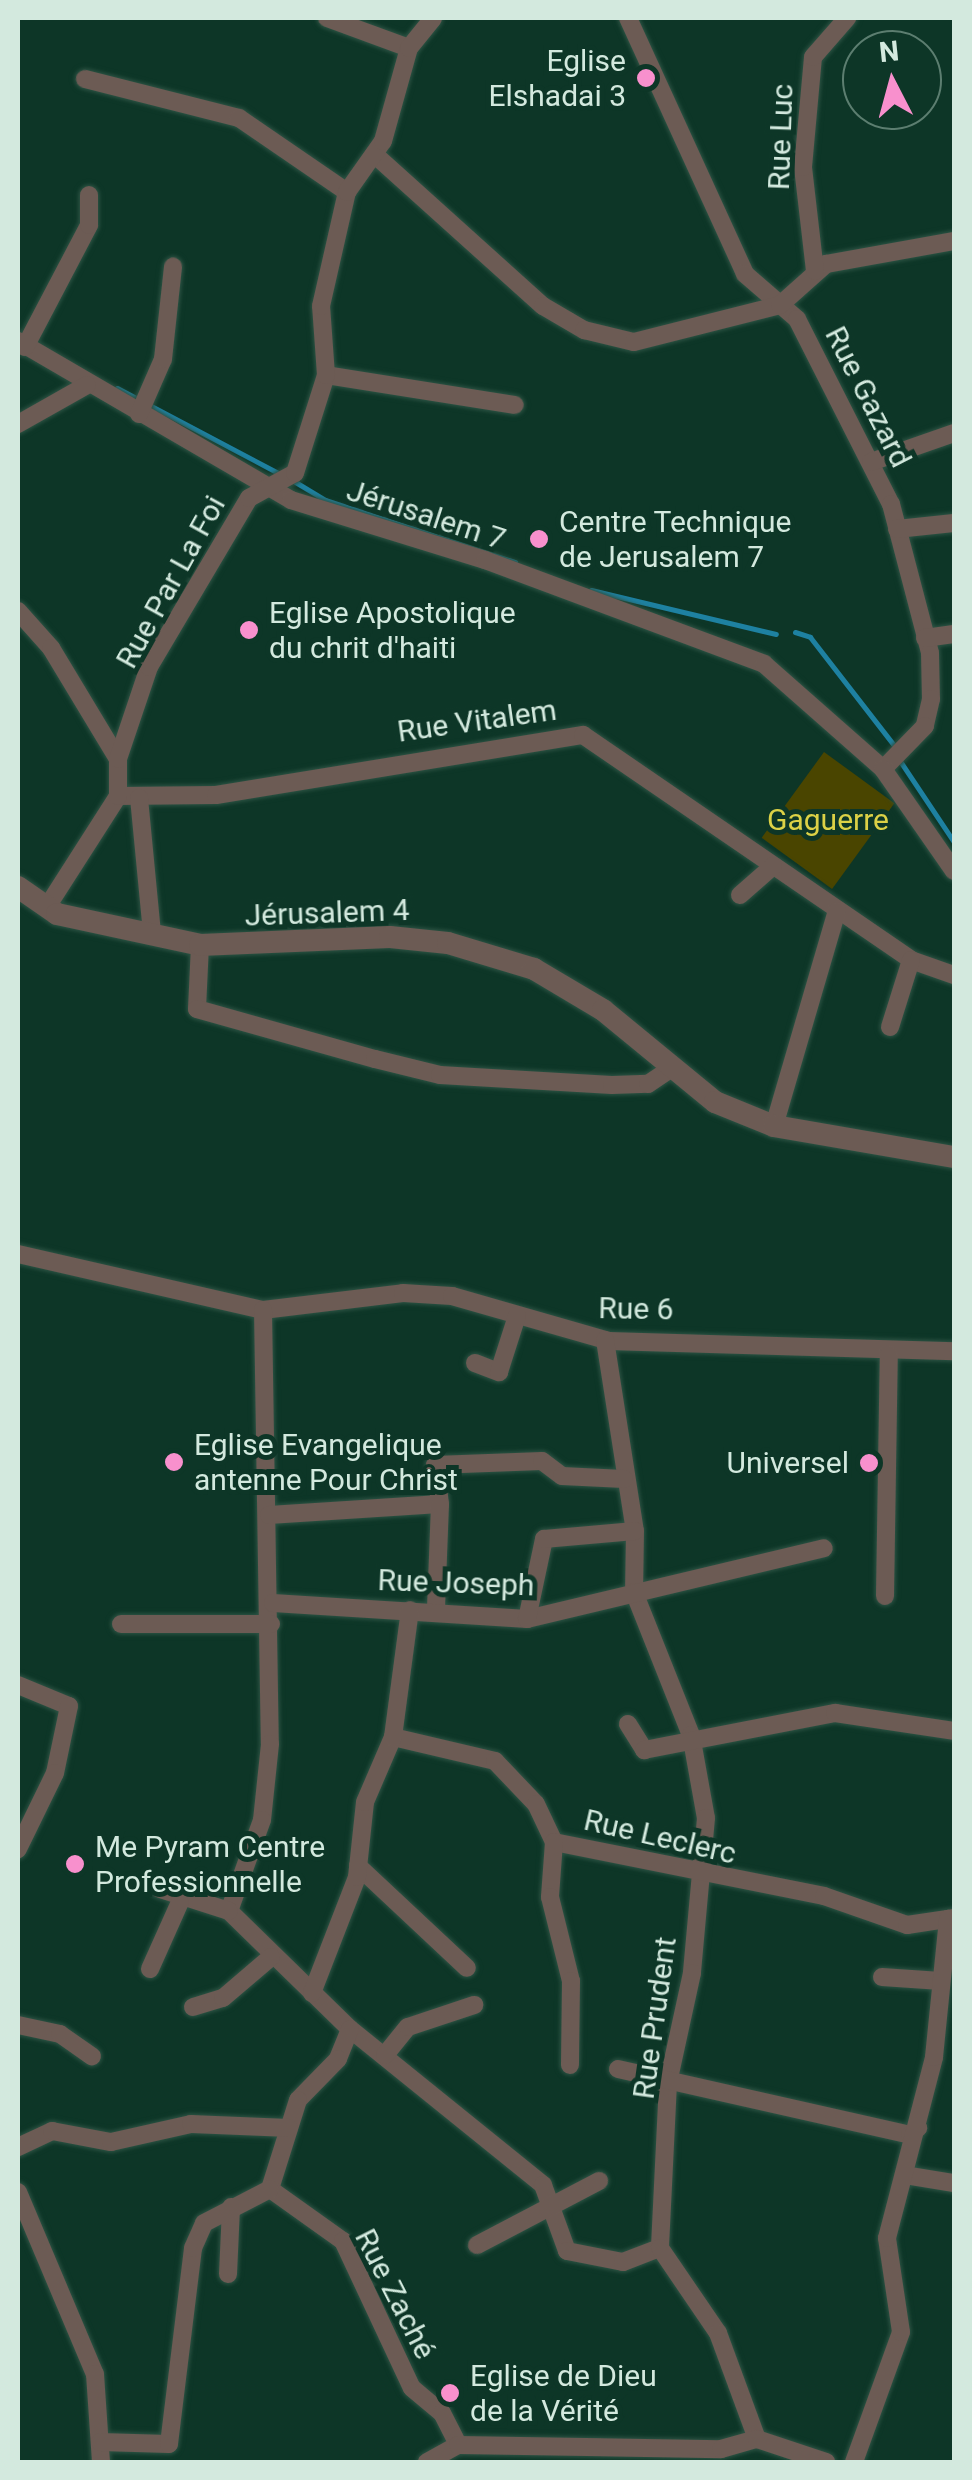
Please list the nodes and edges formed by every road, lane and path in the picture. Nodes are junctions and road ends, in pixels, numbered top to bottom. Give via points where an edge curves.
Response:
1 (327, 18) edge
2 (433, 18) edge
3 (628, 18) edge
4 (846, 18) edge
5 (409, 48) junction
6 (85, 79) dead end
7 (374, 154) junction
8 (347, 192) junction
9 (89, 196) dead end
10 (954, 241) edge
11 (173, 267) dead end
12 (815, 271) junction
13 (780, 305) junction
14 (21, 344) edge
15 (326, 376) junction
16 (88, 385) junction
17 (515, 406) dead end
18 (139, 414) junction
19 (18, 424) edge
20 (954, 433) edge
21 (870, 462) junction
22 (266, 487) junction
23 (954, 523) edge
24 (898, 529) junction
25 (18, 612) edge
26 (954, 634) edge
27 (925, 638) junction
28 (118, 759) junction
29 (883, 769) junction
30 (118, 796) junction
31 (139, 798) junction
32 (773, 866) junction
33 (954, 871) edge
34 (18, 887) edge
35 (740, 894) dead end
36 (47, 908) junction
37 (837, 911) junction
38 (152, 934) junction
39 (200, 945) junction
40 (911, 960) junction
41 (954, 975) edge
42 (890, 1027) dead end
43 (673, 1067) junction
44 (774, 1126) junction
45 (954, 1157) edge
46 (18, 1254) edge
47 (263, 1310) junction
48 (517, 1316) junction
49 (606, 1340) junction
50 (954, 1351) edge
51 (889, 1354) junction
52 (475, 1363) dead end
53 (624, 1479) junction
54 (440, 1504) junction
55 (269, 1515) junction
56 (635, 1530) junction
57 (824, 1548) dead end
58 (634, 1592) junction
59 (886, 1596) dead end
60 (273, 1602) junction
61 (410, 1610) junction
62 (436, 1610) junction
63 (528, 1619) junction
64 (121, 1624) dead end
65 (270, 1624) junction
66 (18, 1685) edge
67 (628, 1724) dead end
68 (954, 1731) edge
69 (691, 1736) junction
70 (393, 1737) junction
71 (554, 1842) junction
72 (18, 1849) edge
73 (358, 1866) junction
74 (702, 1877) junction
75 (160, 1888) dead end
76 (180, 1902) junction
77 (228, 1911) junction
78 (951, 1919) edge
79 (272, 1957) junction
80 (150, 1968) dead end
81 (467, 1968) dead end
82 (882, 1978) dead end
83 (941, 1981) junction
84 (312, 1993) junction
85 (474, 2005) dead end
86 (194, 2007) dead end
87 (18, 2025) edge
88 (350, 2029) junction
89 (385, 2055) junction
90 (92, 2056) dead end
91 (570, 2065) dead end
92 (618, 2069) dead end
93 (668, 2083) junction
94 (289, 2128) junction
95 (918, 2128) junction
96 (18, 2147) edge
97 (905, 2174) junction
98 (599, 2181) dead end
99 (954, 2184) edge
100 (270, 2189) junction
101 (18, 2192) edge
102 (554, 2206) junction
103 (232, 2207) junction
104 (477, 2244) dead end
105 (660, 2248) junction
106 (228, 2274) dead end
107 (757, 2439) junction
108 (100, 2442) junction
109 (458, 2445) junction
110 (540, 2456) edge
111 (646, 2456) edge
112 (821, 2461) edge
113 (101, 2462) edge
114 (427, 2462) edge
115 (854, 2462) edge

1 - 5 street
2 - 5 street, Rue Par La Foi
3 - 13 street, Rue Gazard via 745,274
4 - 12 street, Rue Luc via 813,57 803,168
5 - 7 street, Rue Par La Foi
6 - 8 street via 239,118
7 - 8 street, Rue Par La Foi
7 - 13 street via 543,306 584,330 634,342
8 - 15 street, Rue Par La Foi via 321,306
9 - 14 street via 89,225
10 - 12 street
11 - 18 street via 163,360
12 - 13 street
13 - 21 street, Rue Gazard via 797,319
14 - 16 street, Jérusalem 7
15 - 17 street
15 - 22 street, Rue Par La Foi via 292,478
16 - 18 street, Jérusalem 7
16 - 19 street
18 - 22 street, Jérusalem 7
20 - 21 street
21 - 24 street, Rue Gazard
22 - 28 street, Rue Par La Foi via 249,498 150,666
22 - 29 street, Jérusalem 7 via 764,664
23 - 24 street
24 - 27 street, Rue Gazard
25 - 28 street via 51,648
26 - 27 street
27 - 29 street, Rue Gazard via 925,726
28 - 30 street, Rue Par La Foi
29 - 33 street
30 - 31 street, Rue Vitalem
30 - 36 street
31 - 32 street, Rue Vitalem via 216,794 582,735
31 - 38 street
32 - 35 street
32 - 37 street, Rue Vitalem
34 - 36 street, Jérusalem 4
36 - 38 street, Jérusalem 4
37 - 40 street, Rue Vitalem
37 - 44 street
38 - 39 street, Jérusalem 4
39 - 43 street, Jérusalem 4 via 390,936 448,943 534,969 604,1010
39 - 43 street via 195,998 207,1015 440,1076 639,1086
40 - 41 street, Rue Vitalem
40 - 42 street
43 - 44 street, Jérusalem 4 via 714,1102
44 - 45 street, Jérusalem 4
46 - 47 street
47 - 48 street, Rue 6 via 404,1292
47 - 55 street
48 - 49 street, Rue 6
48 - 52 street via 500,1372
49 - 51 street, Rue 6 via 668,1336
49 - 53 street
50 - 51 street, Rue 6
51 - 59 street
53 - 54 street via 562,1476 542,1462 436,1465
53 - 56 street
54 - 55 street
54 - 62 street
55 - 60 street
56 - 58 street
56 - 63 street via 544,1539
57 - 58 street, Rue Joseph
58 - 63 street, Rue Joseph
58 - 69 street, Rue Prudent
60 - 61 street, Rue Joseph
60 - 65 street
61 - 62 street, Rue Joseph
61 - 70 street
62 - 63 street, Rue Joseph
64 - 65 street
65 - 77 street via 262,1820
66 - 72 street via 69,1706 55,1773
67 - 69 street via 644,1750 683,1747
68 - 69 street via 834,1712
69 - 74 street, Rue Prudent via 706,1818
70 - 71 street, Rue Leclerc via 495,1761 536,1804
70 - 73 street via 365,1802
71 - 74 street, Rue Leclerc
71 - 91 street via 550,1897 571,1982
73 - 81 street
73 - 84 street
74 - 78 street, Rue Leclerc via 824,1896 906,1925
74 - 93 street, Rue Prudent
75 - 76 street
76 - 77 street
76 - 80 street
77 - 79 street
78 - 83 street
79 - 84 street
79 - 86 street via 224,1998
82 - 83 street
83 - 95 street
84 - 88 street
85 - 89 street via 408,2026
87 - 90 street via 60,2034
88 - 89 street
88 - 94 street via 338,2059 298,2100
89 - 102 street via 470,2119
92 - 93 street
93 - 95 street via 746,2091 910,2135
93 - 105 street, Rue Prudent
94 - 96 street via 191,2124 111,2142 52,2131
94 - 100 street
95 - 97 street
97 - 99 street
97 - 115 street via 887,2238 901,2332
98 - 102 street
100 - 103 street
100 - 109 street, Rue Zaché via 343,2241 412,2388 442,2413
101 - 108 street via 95,2374
102 - 104 street
102 - 105 street via 566,2251 592,2263
103 - 106 street
103 - 108 street via 204,2223 193,2248 169,2444
105 - 107 street via 718,2333
107 - 111 street
107 - 112 street
108 - 113 street
109 - 110 street
109 - 114 street
110 - 111 street

